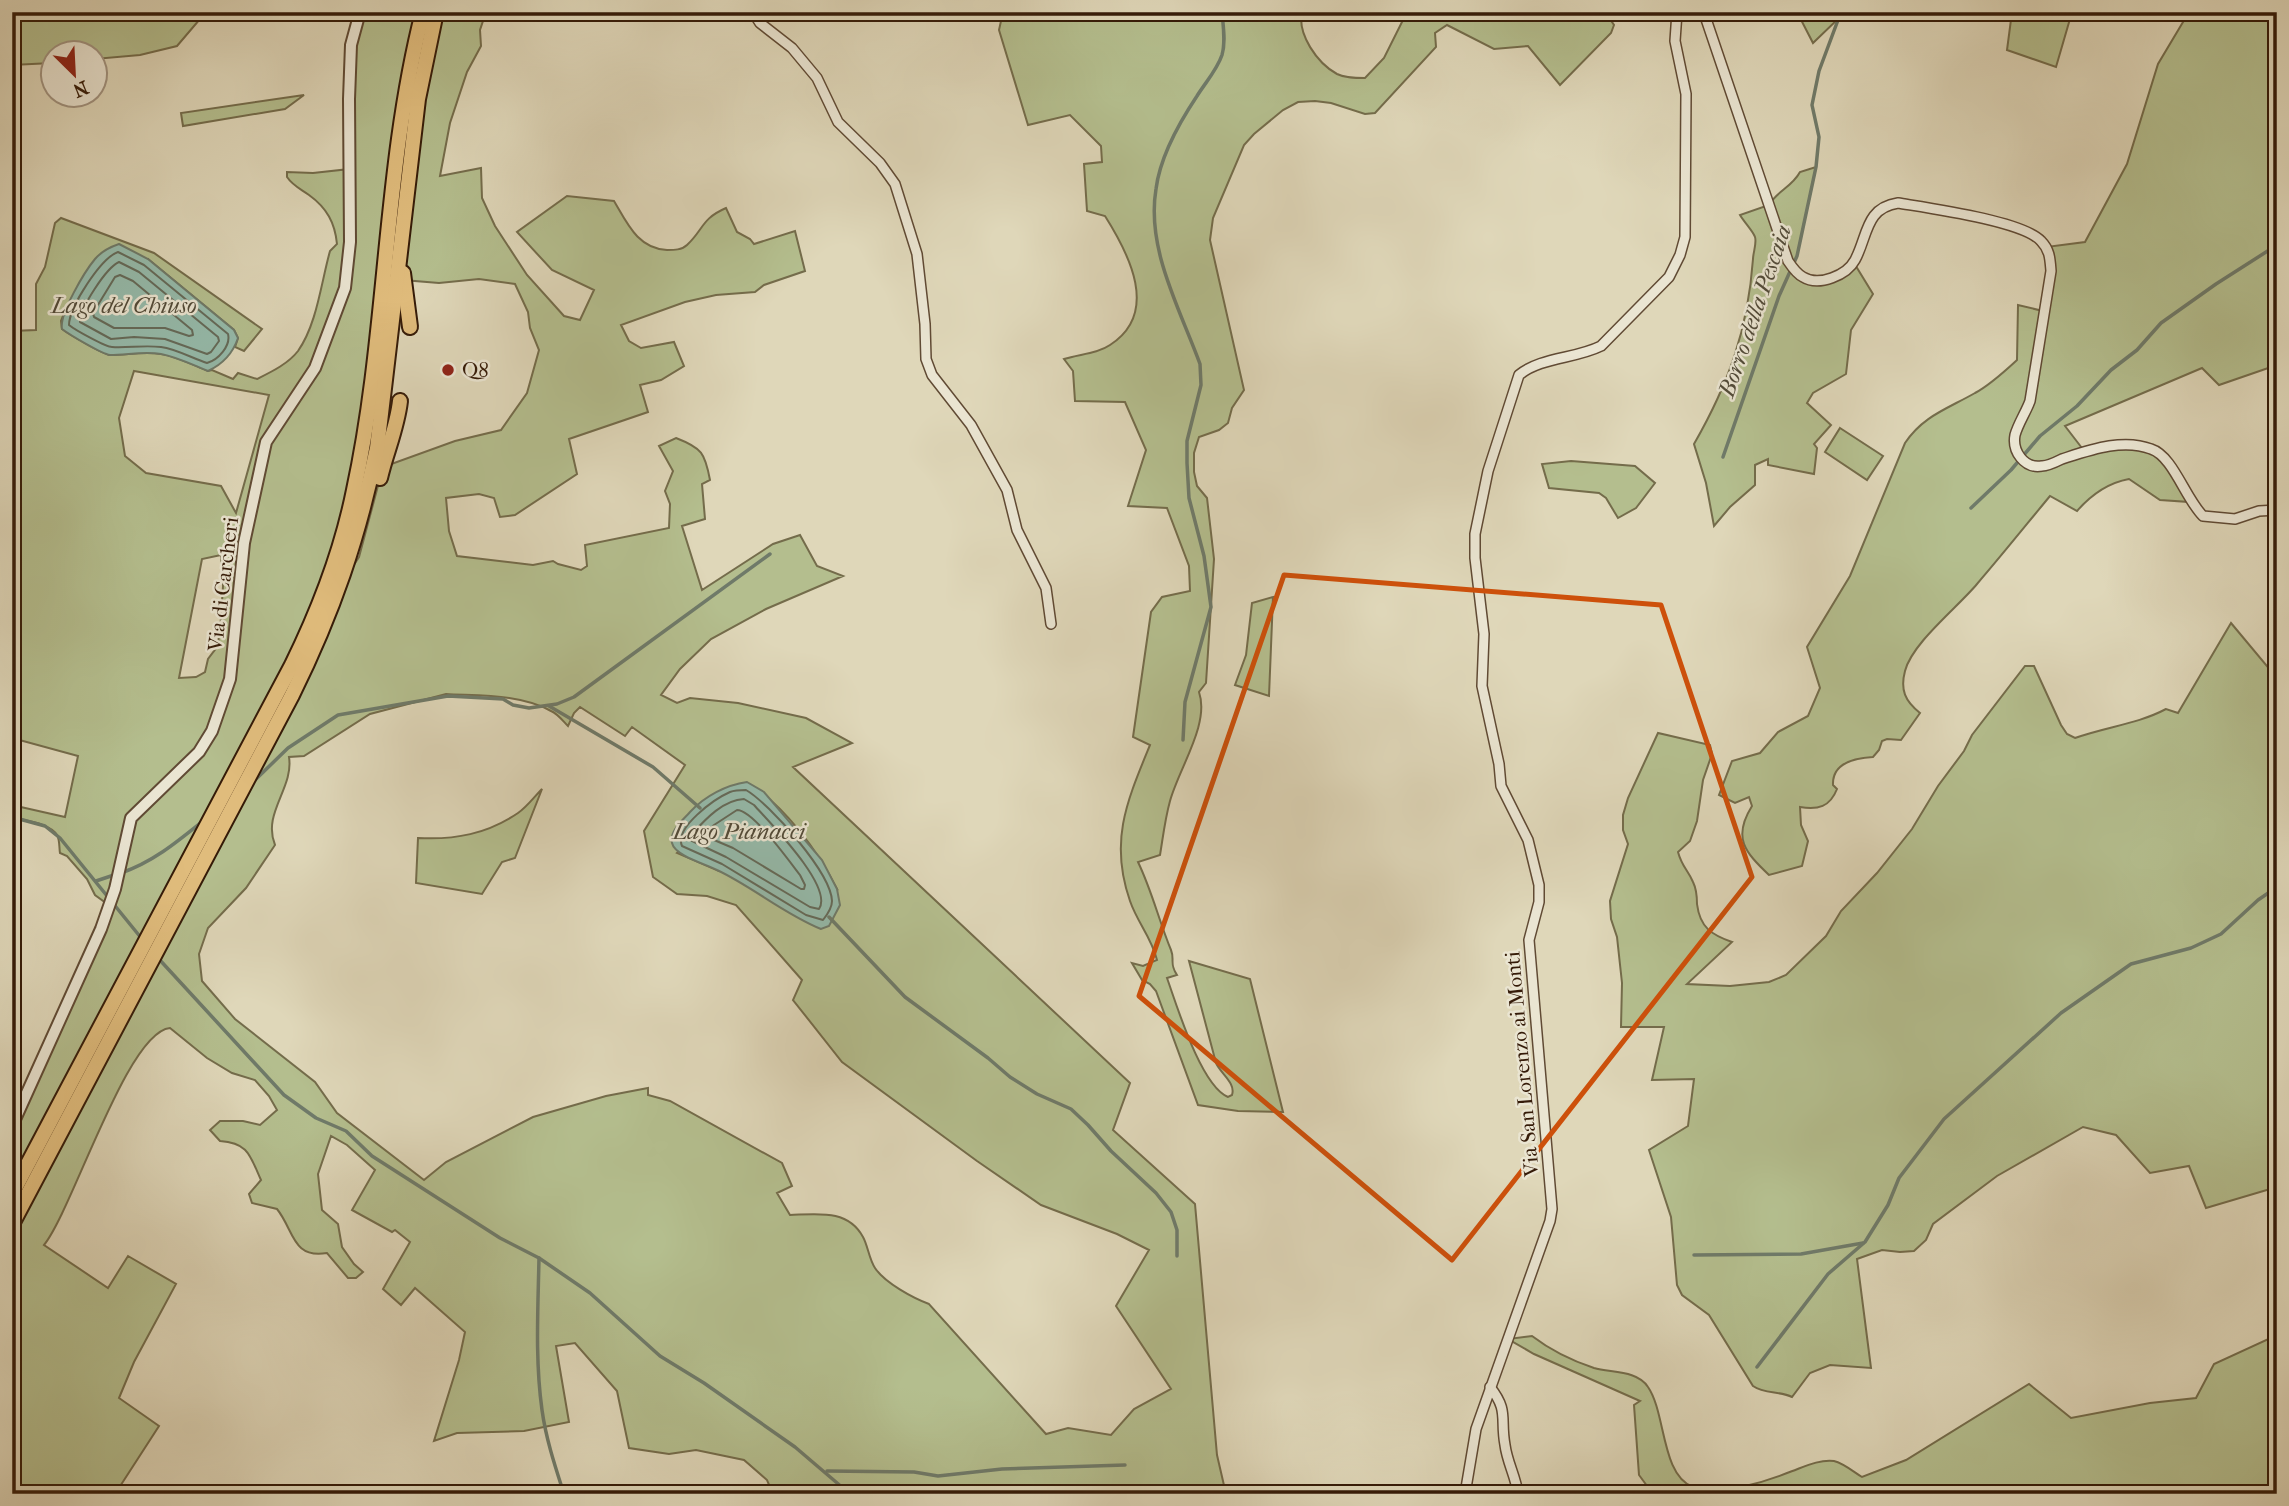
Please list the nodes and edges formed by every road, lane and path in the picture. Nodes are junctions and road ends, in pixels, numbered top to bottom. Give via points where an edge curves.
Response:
1 (360, 12) edge
2 (423, 12) edge
3 (436, 12) edge
4 (753, 12) edge
5 (1677, 12) edge
6 (1701, 12) edge
7 (400, 243) junction
8 (410, 327) dead end
9 (400, 401) dead end
10 (2277, 510) edge
11 (340, 586) junction
12 (1051, 624) dead end
13 (12, 1126) edge
14 (12, 1194) edge
15 (12, 1224) edge
16 (1490, 1387) junction
17 (1465, 1494) edge
18 (1518, 1494) edge

1 - 13 street, Via di Carcheri via 351,44 350,243 345,288 315,369 266,442 244,544 230,679 212,731 199,752 131,818 116,889 101,929
2 - 14 highway via 398,138 369,407 354,491 326,587 292,665
3 - 7 highway via 418,99
4 - 12 street via 817,78 838,122 895,184 917,254 926,359 1007,489 1017,530 1046,588
5 - 16 street, Via San Lorenzo ai Monti via 1675,41 1686,94 1685,237 1680,255 1669,278 1601,346 1527,368 1519,375 1488,471 1475,534 1484,634 1482,686 1501,786 1528,840 1539,885 1529,940 1552,1209
6 - 10 street via 1788,261 1803,278 1835,277 1854,263 1869,222 1886,204 1970,216 2029,232 2046,247 2051,271 2030,401 2015,434 2015,450 2023,462 2041,467 2092,450 2139,445 2164,456 2203,516 2235,519
7 - 8 highway
7 - 11 highway via 377,448 356,540
9 - 11 highway via 359,557
11 - 15 highway via 292,695
16 - 17 street, Via San Lorenzo ai Monti via 1476,1429
16 - 18 street via 1503,1408 1504,1446

